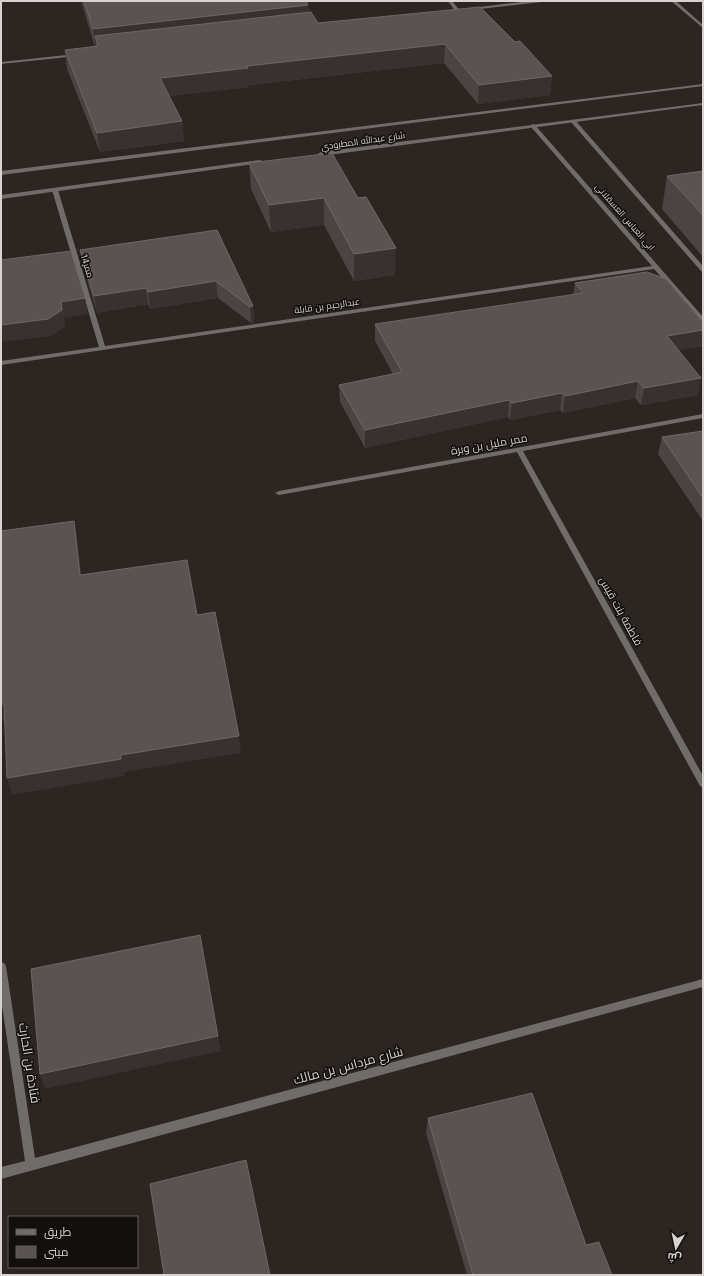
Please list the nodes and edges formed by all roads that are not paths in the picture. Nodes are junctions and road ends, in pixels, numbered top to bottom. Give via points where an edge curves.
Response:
1 (450, 1) edge
2 (542, 1) edge
3 (673, 1) edge
4 (458, 11) junction
5 (450, 12) edge
6 (703, 27) edge
7 (80, 54) edge
8 (1, 63) edge
9 (703, 86) edge
10 (703, 104) edge
11 (573, 121) junction
12 (533, 126) junction
13 (313, 155) edge
14 (266, 162) edge
15 (1, 173) edge
16 (55, 190) junction
17 (1, 197) edge
18 (656, 267) junction
19 (703, 270) edge
20 (703, 321) edge
21 (103, 348) junction
22 (1, 363) edge
23 (703, 416) edge
24 (520, 449) junction
25 (279, 493) dead end
26 (703, 784) edge
27 (1, 966) edge
28 (703, 983) edge
29 (31, 1165) junction
30 (1, 1173) edge

1 - 4 street
2 - 4 street
3 - 6 street
4 - 5 street
7 - 8 street
9 - 15 street, شارع عبدالله المطرودي
10 - 11 street, شارع عبدالله المطرودي
11 - 12 street, شارع عبدالله المطرودي
11 - 19 street
12 - 13 street, شارع عبدالله المطرودي
12 - 18 street, ابي العباس العسقلاني
14 - 16 street
16 - 17 street
16 - 21 street, ممر14
18 - 20 street, ابي العباس العسقلاني
18 - 21 street, عبدالرحيم بن قابلة
21 - 22 street, عبدالرحيم بن قابلة
23 - 24 street, ممر مليل بن وبرة
24 - 25 street, ممر مليل بن وبرة
24 - 26 street, فاطمة بنت قيس
27 - 29 street, فتادة بن الحارث
28 - 29 street, شارع مرداس بن مالك
29 - 30 street, شارع مرداس بن مالك

